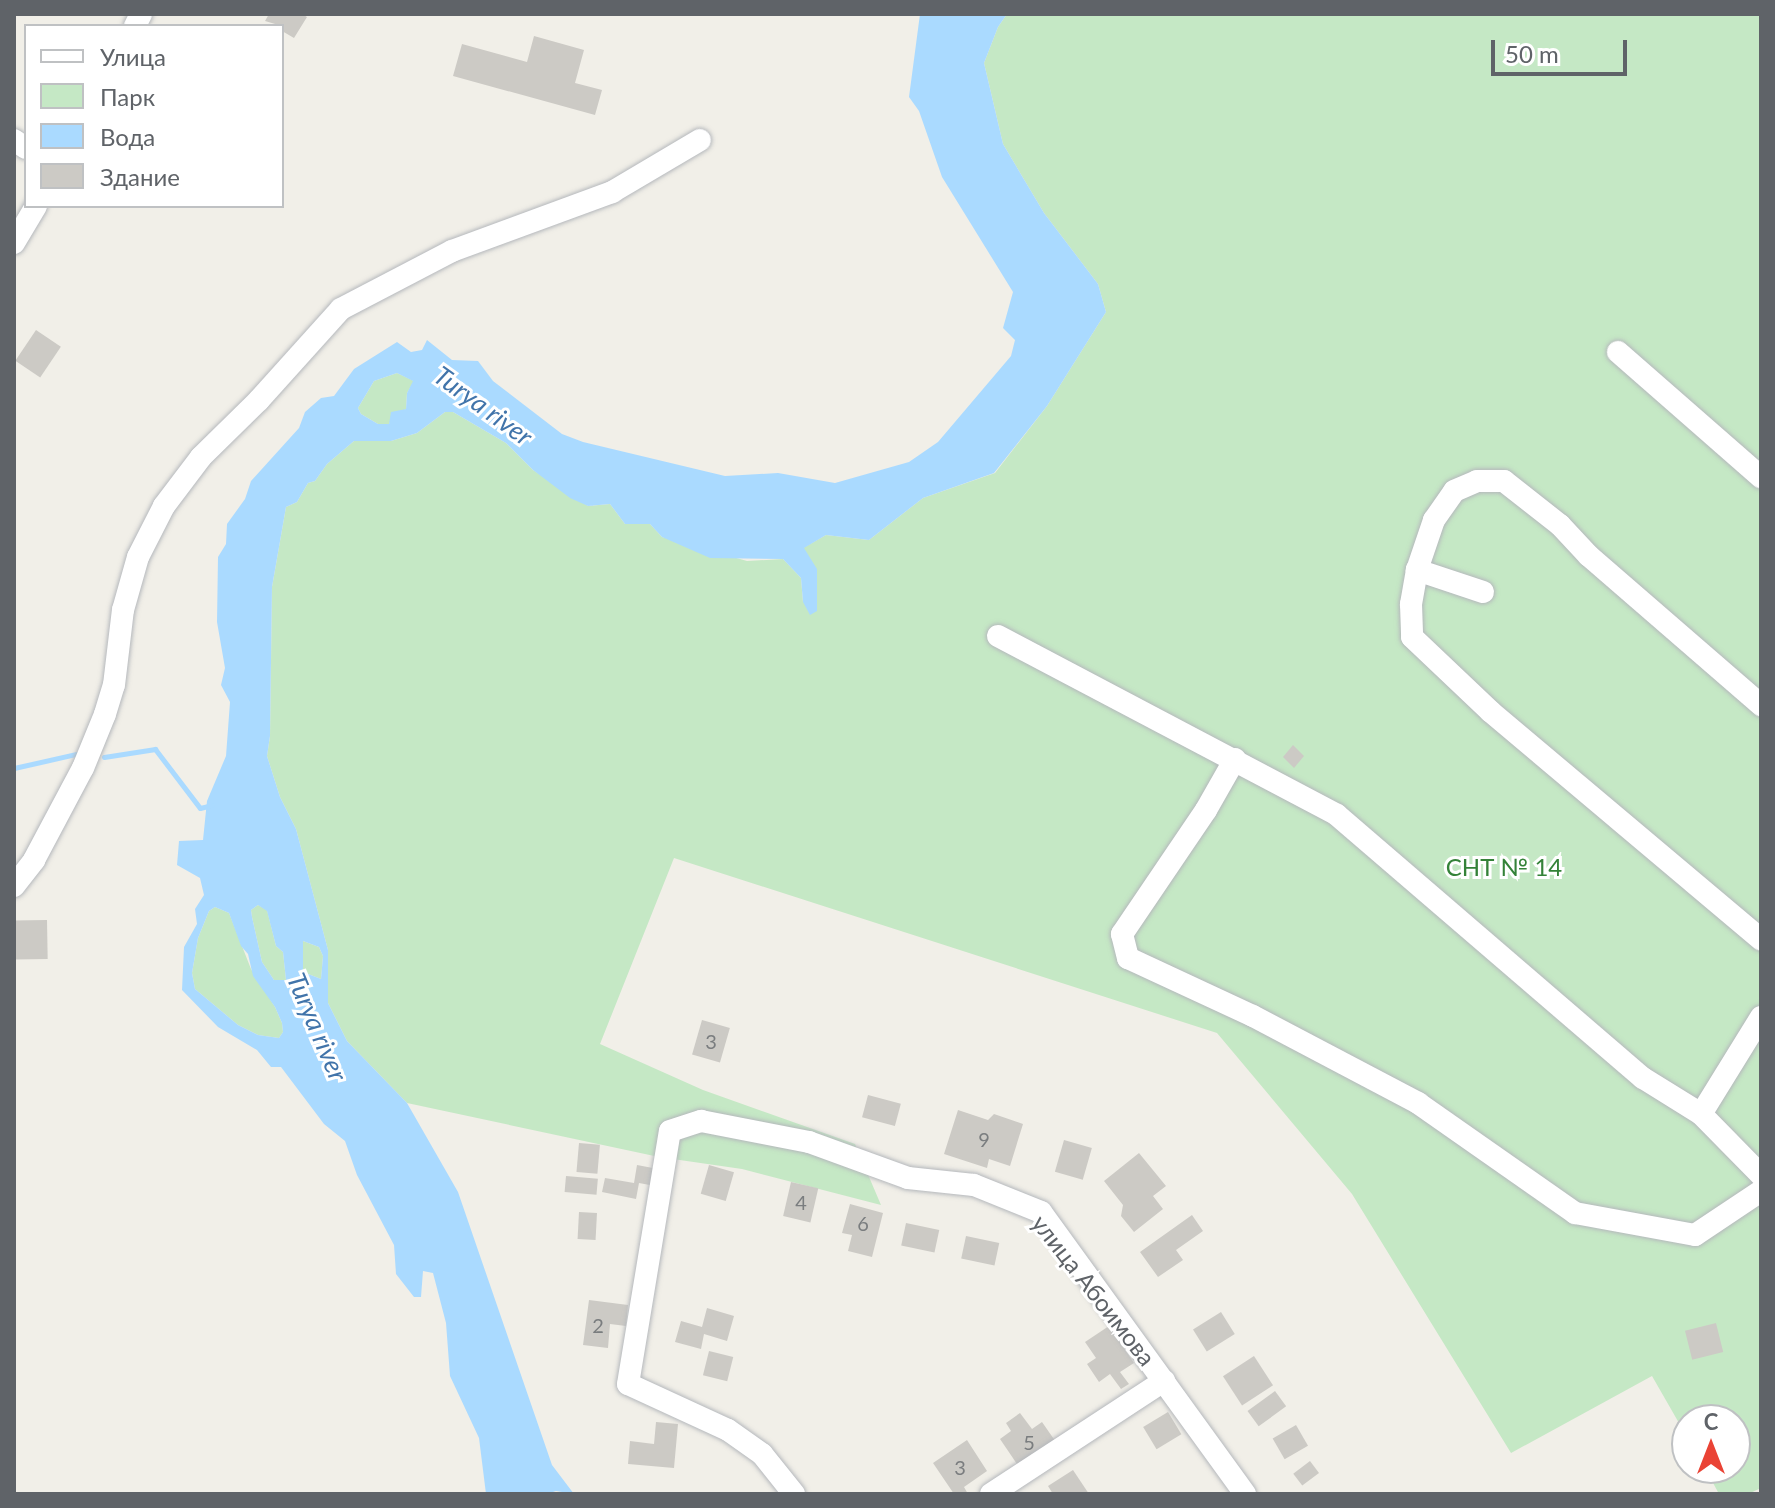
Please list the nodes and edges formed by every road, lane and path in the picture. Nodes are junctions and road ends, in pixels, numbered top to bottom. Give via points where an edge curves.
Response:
1 (700, 140) dead end
2 (35, 208) edge
3 (14, 243) edge
4 (1618, 352) dead end
5 (1761, 477) edge
6 (1417, 570) junction
7 (1483, 592) dead end
8 (998, 636) dead end
9 (1761, 705) edge
10 (1235, 759) junction
11 (14, 886) edge
12 (1761, 939) edge
13 (1761, 1017) edge
14 (1701, 1114) junction
15 (1761, 1175) edge
16 (1761, 1191) edge
17 (1164, 1381) junction
18 (794, 1494) edge
19 (991, 1494) edge
20 (1245, 1494) edge

1 - 11 street via 612,192 452,251 341,309 201,457 164,506 138,557 105,714 83,768 34,860
2 - 3 street
4 - 5 street
6 - 7 street
6 - 9 street via 1434,520 1454,491 1477,481 1504,481
6 - 12 street via 1412,637 1491,712
8 - 10 street
10 - 14 street via 1337,815 1643,1078
10 - 16 street via 1122,934 1128,958 1267,1023 1418,1103 1575,1213 1695,1235
13 - 14 street
14 - 15 street
17 - 18 street, улица Абоимова via 1041,1212 974,1185 908,1178 809,1142 701,1121 670,1131 628,1384 728,1430 762,1454
17 - 19 street
17 - 20 street, улица Абоимова

